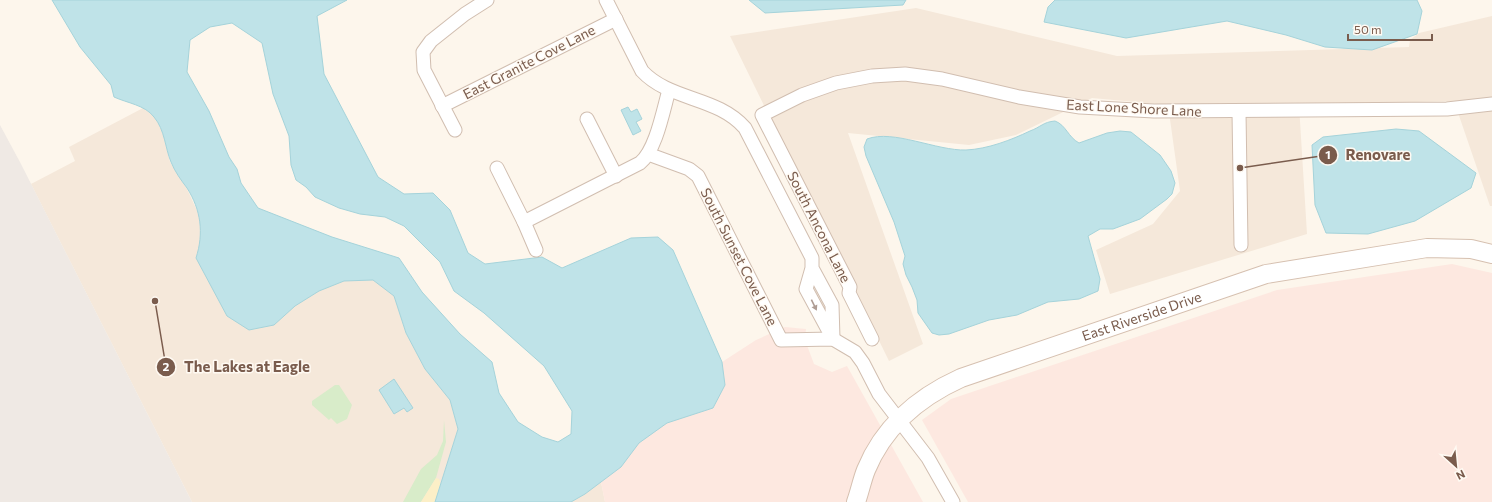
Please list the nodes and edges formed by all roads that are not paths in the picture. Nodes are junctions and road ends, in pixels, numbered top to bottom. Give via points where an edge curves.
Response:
1 (487, 0) edge
2 (606, 0) edge
3 (616, 19) junction
4 (669, 90) junction
5 (1492, 104) edge
6 (442, 106) junction
7 (1239, 112) junction
8 (762, 115) joint
9 (587, 119) dead end
10 (455, 130) dead end
11 (648, 154) junction
12 (497, 168) dead end
13 (616, 176) junction
14 (524, 222) junction
15 (1241, 245) dead end
16 (536, 250) dead end
17 (1492, 254) edge
18 (833, 339) junction
19 (872, 339) dead end
20 (897, 420) junction
21 (856, 502) edge
22 (953, 502) edge

1 - 6 street via 431,41 424,52 424,70
2 - 3 street
3 - 4 street via 642,71 654,82
3 - 6 street, East Granite Cove Lane
4 - 11 street
4 - 18 street via 718,107 731,114 745,128 812,258 806,289
5 - 7 street, East Lone Shore Lane via 1447,109
6 - 10 street
7 - 8 street, East Lone Shore Lane via 1080,107 905,74 872,76 836,83 802,95
7 - 15 street
8 - 19 street, South Ancona Lane via 850,287 849,292
9 - 13 street
11 - 13 street via 640,163
11 - 18 street, South Sunset Cove Lane via 689,168 698,176 781,340
12 - 14 street
13 - 14 street
14 - 16 street
17 - 20 street, East Riverside Drive via 1471,249 1426,248 1266,274 961,378 924,398
18 - 20 street via 859,357
20 - 21 street, East Riverside Drive via 880,443 866,469
20 - 22 street via 928,458

